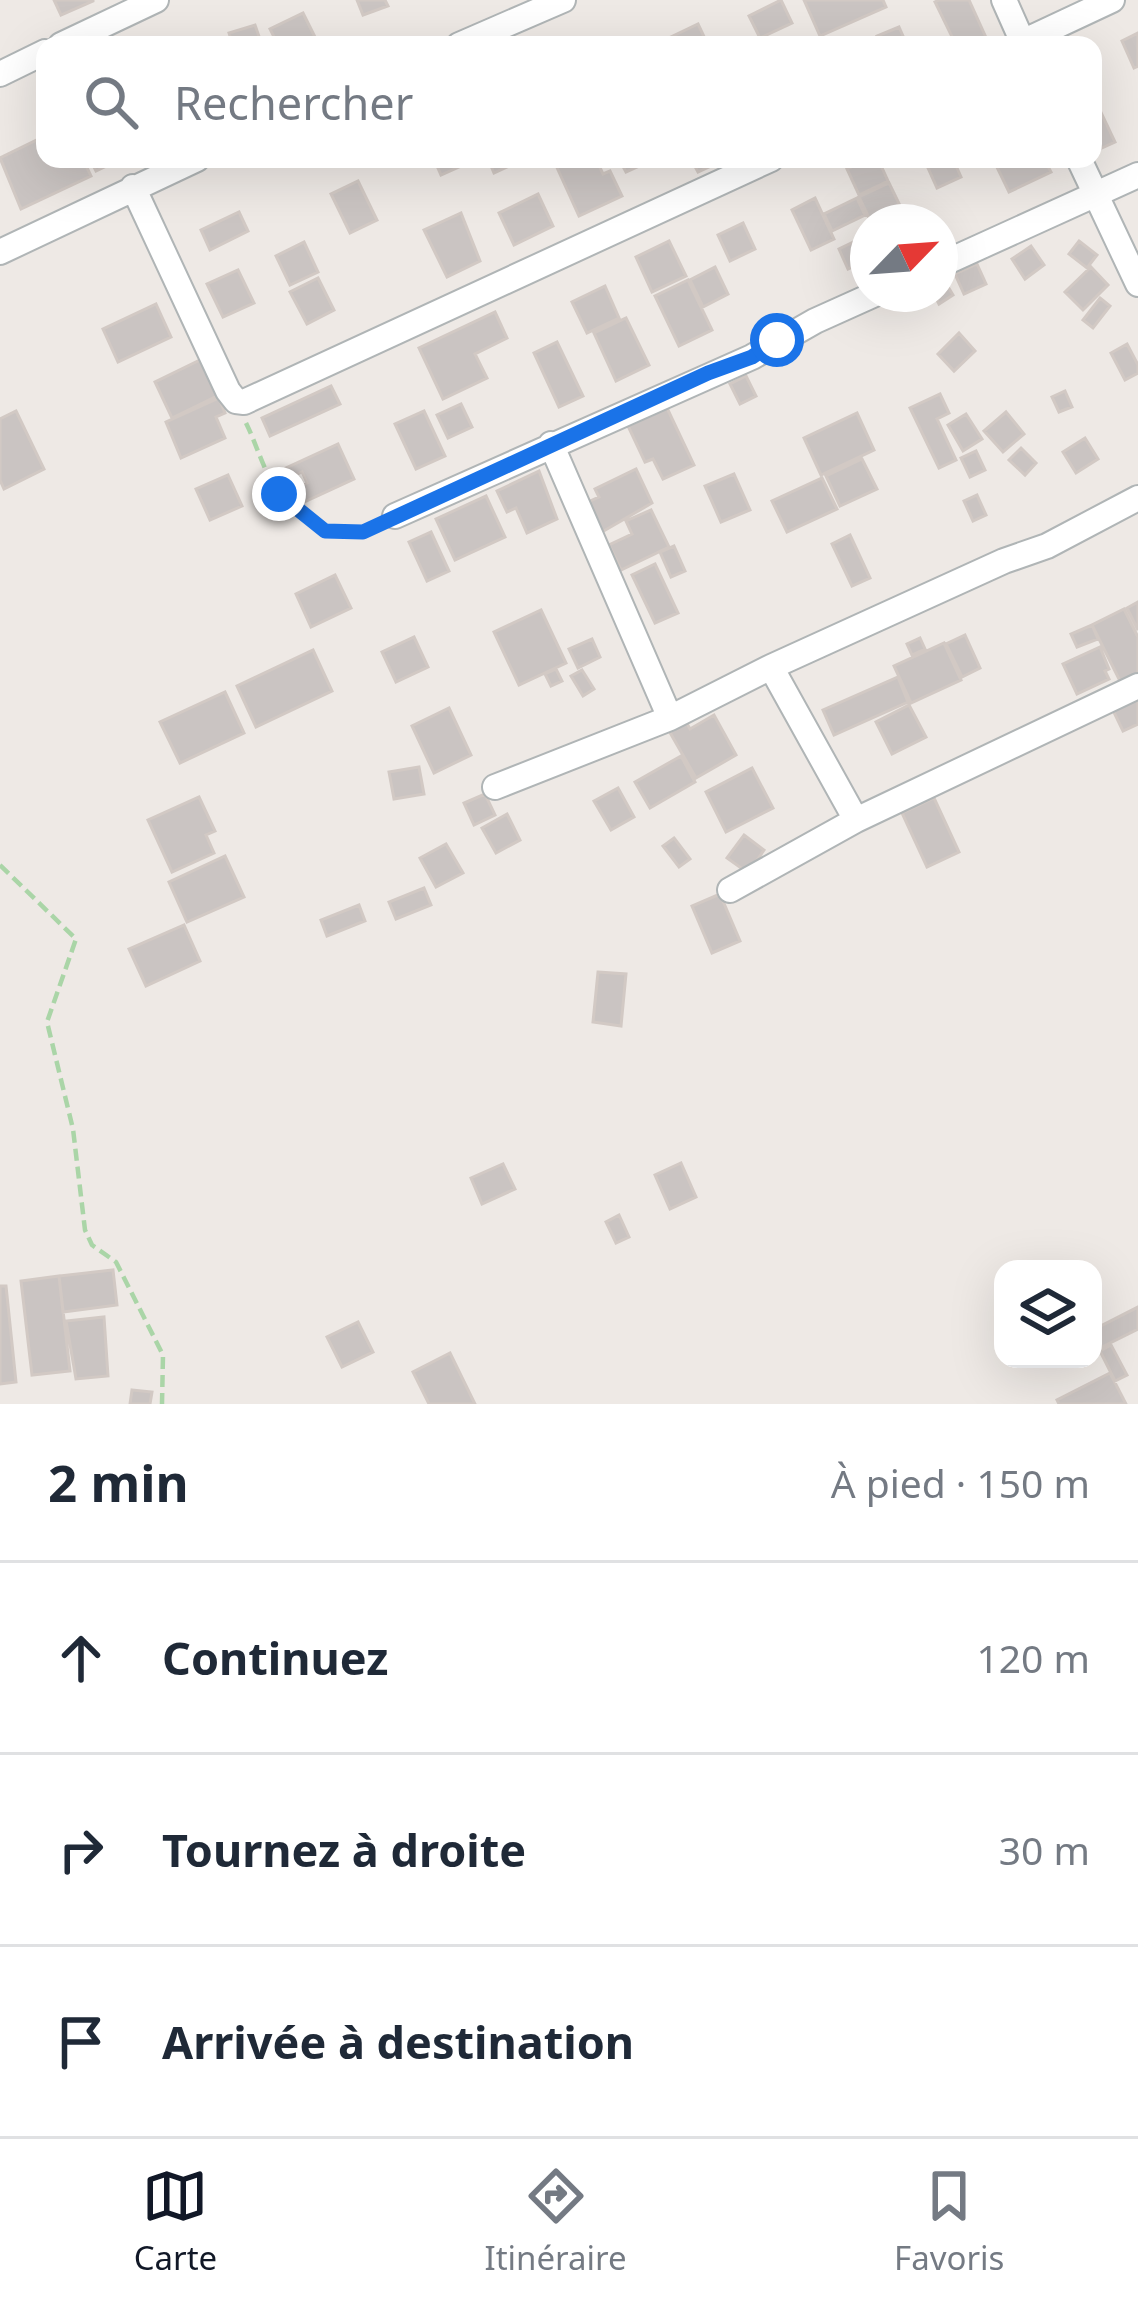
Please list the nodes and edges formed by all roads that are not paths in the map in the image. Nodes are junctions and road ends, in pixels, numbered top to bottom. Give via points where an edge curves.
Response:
1 (156, 0) edge
2 (563, 0) edge
3 (1004, 0) edge
4 (1112, 0) edge
5 (80, 36) edge
6 (481, 36) edge
7 (1018, 36) edge
8 (1038, 36) edge
9 (36, 56) edge
10 (0, 74) edge
11 (176, 168) edge
12 (752, 168) edge
13 (1082, 168) edge
14 (1138, 176) edge
15 (133, 187) junction
16 (1096, 196) junction
17 (0, 252) edge
18 (958, 257) edge
19 (1138, 284) edge
20 (850, 305) edge
21 (551, 444) junction
22 (1138, 497) edge
23 (395, 516) road end
24 (771, 667) junction
25 (1138, 686) edge
26 (670, 718) junction
27 (495, 787) dead end
28 (856, 820) junction
29 (730, 890) dead end

1 - 5 street
2 - 6 street
3 - 7 street
4 - 8 street
9 - 10 street
11 - 15 street
12 - 15 street via 253,400 236,401
13 - 16 street
14 - 16 street
15 - 17 street
16 - 18 street
16 - 19 street
20 - 21 street via 752,357
21 - 23 street
21 - 26 street
22 - 24 street via 1047,546
24 - 26 street
24 - 28 street
25 - 28 street
26 - 27 street
28 - 29 street

